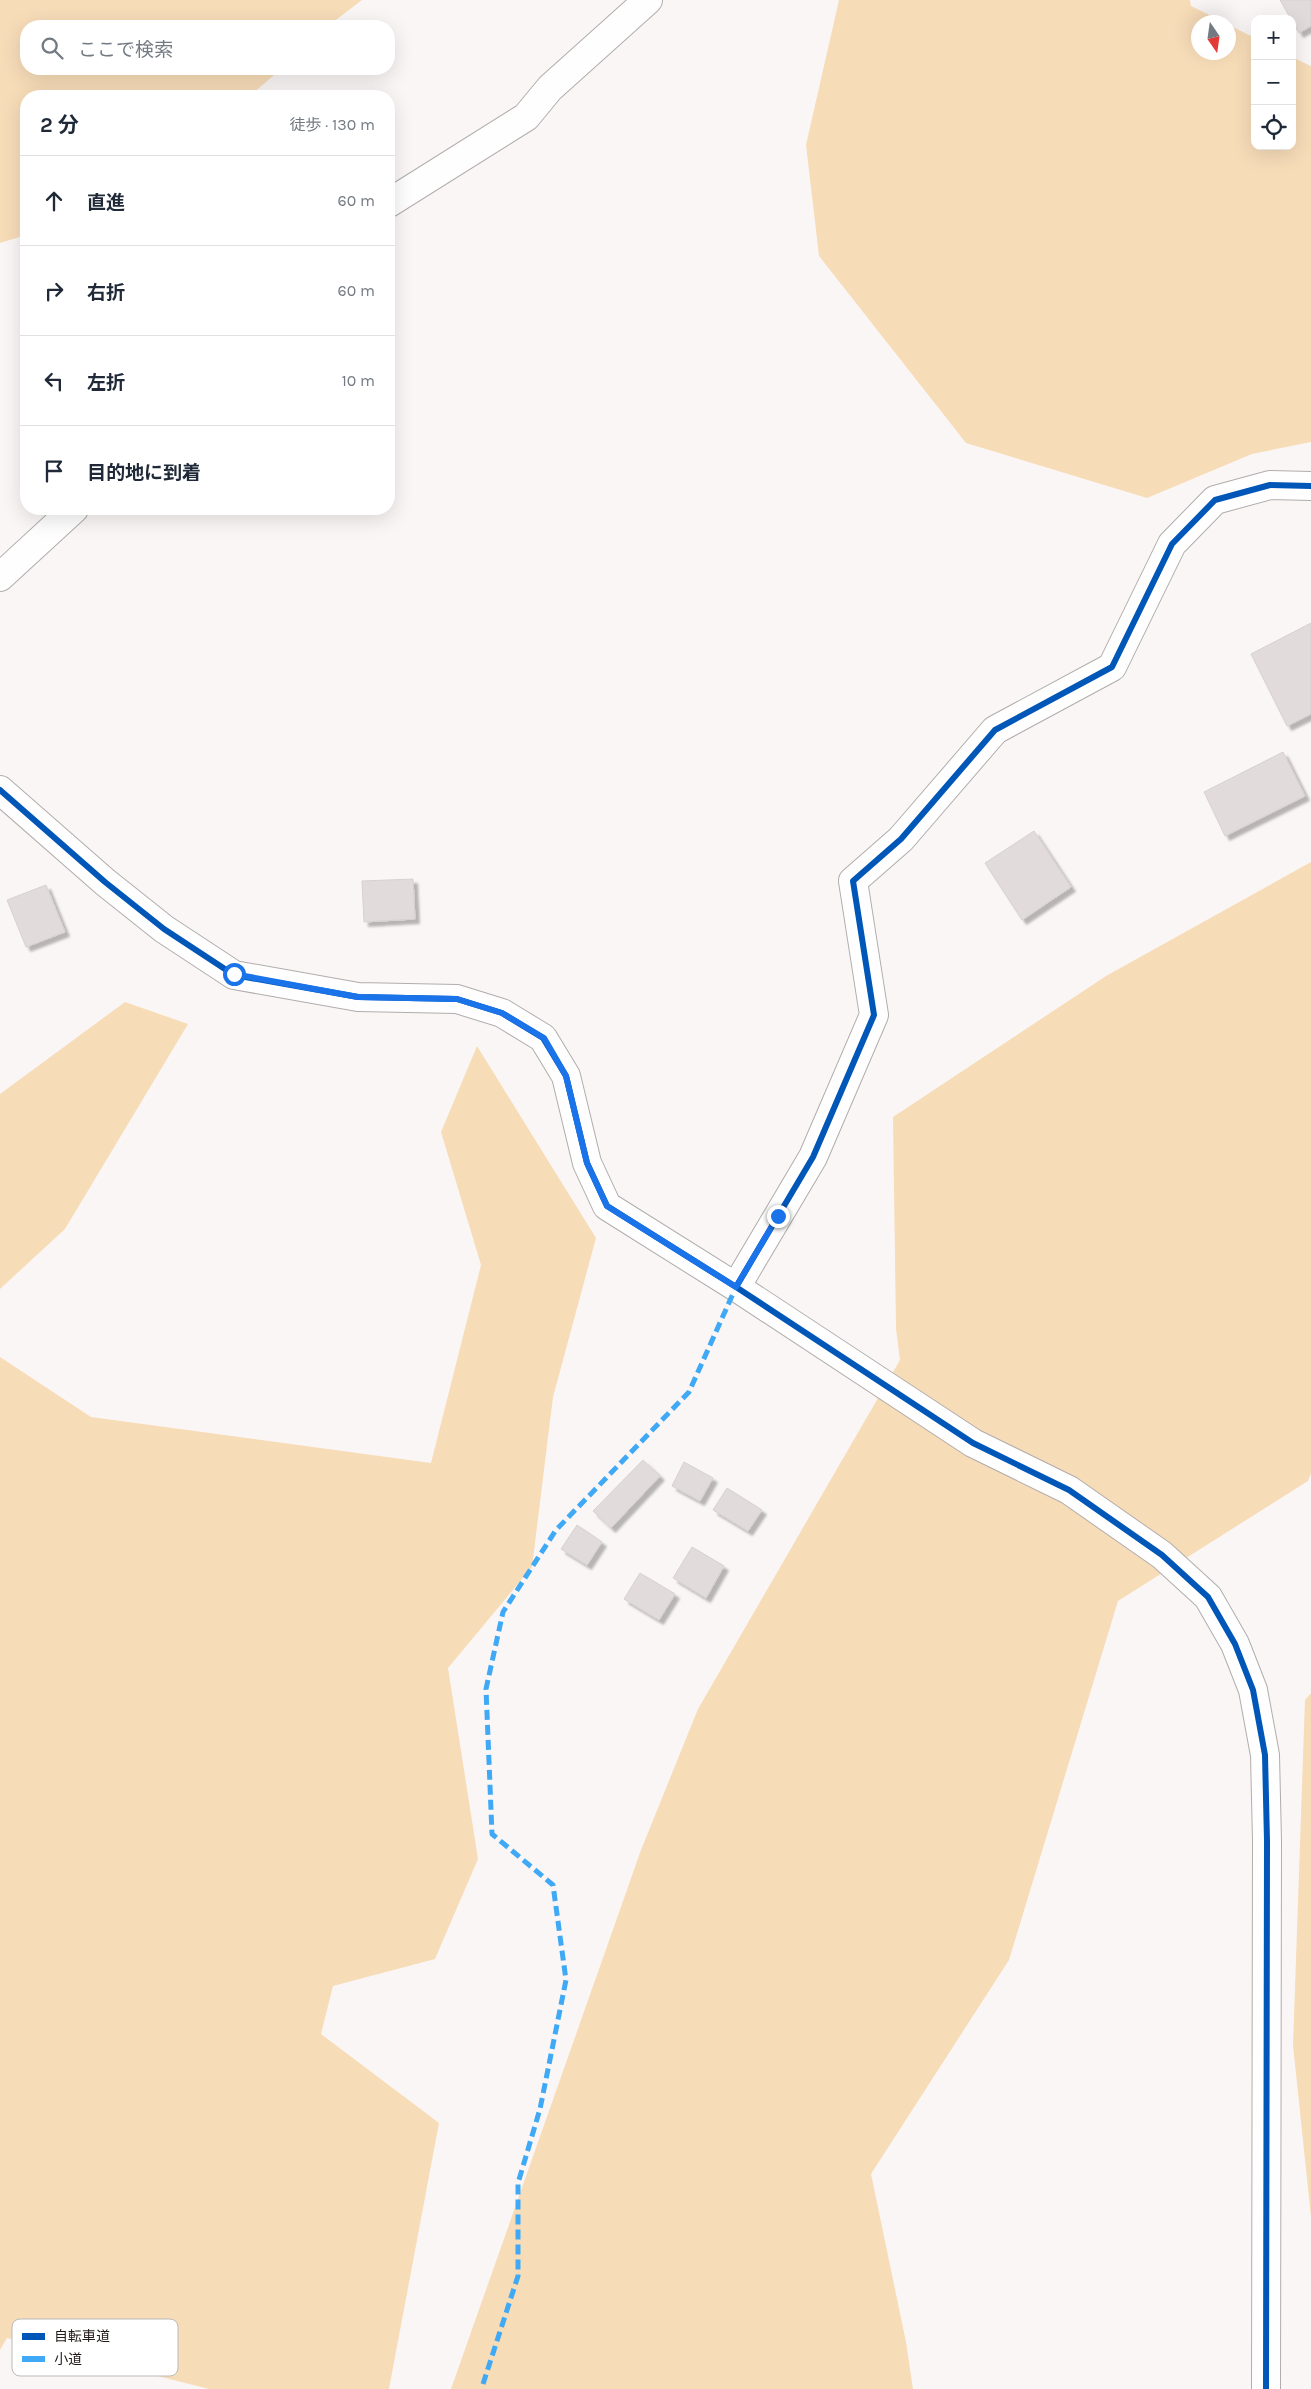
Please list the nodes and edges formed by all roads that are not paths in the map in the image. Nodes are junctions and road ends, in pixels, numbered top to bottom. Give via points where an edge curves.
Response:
1 (648, 0) edge
2 (395, 199) edge
3 (1311, 486) edge
4 (67, 515) edge
5 (0, 577) edge
6 (0, 790) edge
7 (736, 1287) junction
8 (1266, 2389) edge

1 - 2 street via 550,88 526,117
3 - 7 street via 1270,485 1214,500 1172,544 1112,667 996,730 901,839 853,882 874,1015 813,1157
4 - 5 street
6 - 7 street via 150,918 234,974 358,997 457,999 502,1013 544,1038 566,1076 587,1163 607,1206
7 - 8 street via 973,1443 1068,1490 1162,1555 1208,1597 1235,1644 1253,1690 1265,1755

